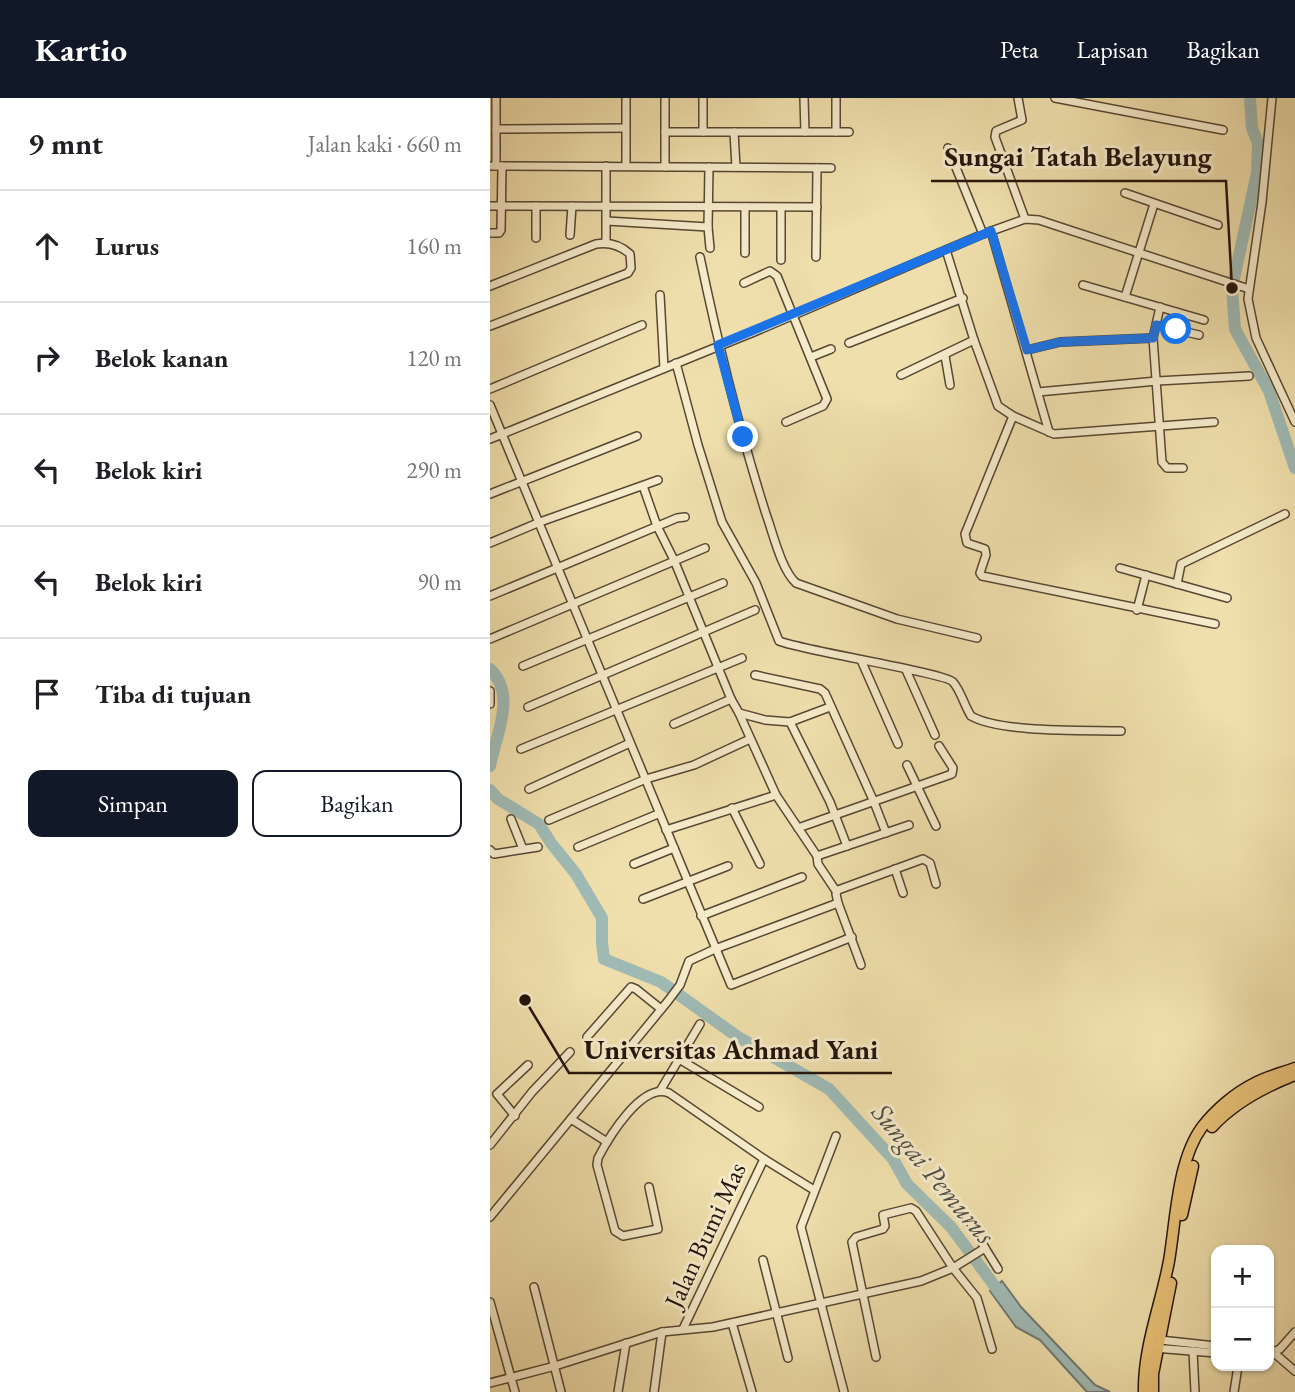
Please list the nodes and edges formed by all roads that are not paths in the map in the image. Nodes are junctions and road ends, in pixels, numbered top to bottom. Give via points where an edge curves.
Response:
1 (496, 98) edge
2 (626, 98) edge
3 (665, 98) edge
4 (704, 98) edge
5 (804, 98) edge
6 (836, 98) edge
7 (1018, 98) edge
8 (1055, 98) edge
9 (1272, 98) edge
10 (625, 128) junction
11 (496, 129) junction
12 (1223, 130) dead end
13 (665, 132) junction
14 (703, 132) junction
15 (734, 132) junction
16 (805, 132) junction
17 (836, 132) junction
18 (849, 132) dead end
19 (948, 148) dead end
20 (496, 166) edge
21 (606, 166) junction
22 (626, 166) junction
23 (665, 167) junction
24 (709, 167) junction
25 (736, 167) junction
26 (817, 168) junction
27 (831, 168) dead end
28 (1125, 193) dead end
29 (1154, 204) junction
30 (502, 205) junction
31 (490, 206) edge
32 (536, 206) junction
33 (572, 206) junction
34 (607, 207) junction
35 (708, 207) junction
36 (745, 207) junction
37 (817, 207) junction
38 (781, 208) junction
39 (1025, 219) junction
40 (607, 221) junction
41 (1218, 225) dead end
42 (708, 227) junction
43 (490, 233) edge
44 (987, 233) junction
45 (570, 235) dead end
46 (536, 238) dead end
47 (606, 242) junction
48 (710, 248) dead end
49 (946, 250) junction
50 (1139, 252) junction
51 (745, 253) dead end
52 (700, 257) dead end
53 (816, 257) dead end
54 (781, 260) dead end
55 (744, 283) dead end
56 (1083, 285) dead end
57 (490, 286) edge
58 (1246, 288) junction
59 (660, 295) dead end
60 (1125, 297) junction
61 (962, 298) junction
62 (1160, 307) junction
63 (793, 314) junction
64 (1203, 320) dead end
65 (642, 325) dead end
66 (1156, 325) junction
67 (490, 326) edge
68 (1199, 335) dead end
69 (1153, 338) junction
70 (974, 340) junction
71 (849, 342) dead end
72 (718, 345) junction
73 (831, 349) dead end
74 (1027, 350) junction
75 (945, 356) junction
76 (811, 357) junction
77 (676, 363) junction
78 (664, 368) junction
79 (901, 375) dead end
80 (1249, 376) dead end
81 (1157, 381) junction
82 (950, 385) dead end
83 (490, 389) edge
84 (1038, 392) junction
85 (490, 405) edge
86 (1013, 416) junction
87 (786, 422) dead end
88 (1214, 422) dead end
89 (1295, 422) edge
90 (1160, 426) junction
91 (1049, 432) junction
92 (503, 434) junction
93 (637, 436) dead end
94 (490, 439) edge
95 (1183, 468) dead end
96 (658, 480) dead end
97 (521, 482) junction
98 (643, 486) junction
99 (490, 494) edge
100 (1285, 514) dead end
101 (685, 517) dead end
102 (540, 522) junction
103 (657, 526) junction
104 (490, 543) edge
105 (705, 548) dead end
106 (674, 560) junction
107 (558, 568) junction
108 (1120, 568) dead end
109 (1146, 575) junction
110 (723, 583) dead end
111 (1177, 584) junction
112 (490, 596) edge
113 (689, 597) junction
114 (1227, 598) dead end
115 (572, 602) junction
116 (755, 610) dead end
117 (1137, 610) junction
118 (1215, 624) dead end
119 (702, 631) junction
120 (977, 638) dead end
121 (490, 639) edge
122 (587, 640) junction
123 (742, 658) dead end
124 (861, 660) junction
125 (523, 666) dead end
126 (718, 667) junction
127 (906, 670) junction
128 (601, 675) junction
129 (755, 675) dead end
130 (490, 691) edge
131 (731, 699) junction
132 (490, 704) edge
133 (528, 707) dead end
134 (830, 707) junction
135 (617, 709) junction
136 (739, 713) junction
137 (790, 722) junction
138 (674, 724) dead end
139 (1121, 732) dead end
140 (935, 735) dead end
141 (750, 739) junction
142 (630, 743) junction
143 (898, 744) dead end
144 (939, 746) dead end
145 (521, 749) dead end
146 (907, 765) dead end
147 (646, 779) junction
148 (917, 787) junction
149 (529, 789) dead end
150 (776, 795) junction
151 (874, 802) junction
152 (732, 808) junction
153 (658, 814) junction
154 (835, 816) junction
155 (511, 819) dead end
156 (549, 820) dead end
157 (909, 825) dead end
158 (936, 826) dead end
159 (798, 828) junction
160 (666, 830) junction
161 (886, 833) junction
162 (847, 846) junction
163 (538, 847) dead end
164 (578, 847) dead end
165 (674, 848) junction
166 (523, 849) junction
167 (490, 850) edge
168 (817, 856) junction
169 (634, 864) dead end
170 (760, 864) dead end
171 (729, 866) dead end
172 (895, 869) junction
173 (802, 877) dead end
174 (688, 882) junction
175 (936, 884) dead end
176 (836, 891) junction
177 (903, 894) dead end
178 (643, 899) dead end
179 (838, 903) junction
180 (701, 916) junction
181 (852, 937) junction
182 (715, 949) junction
183 (861, 965) dead end
184 (661, 1009) junction
185 (700, 1024) dead end
186 (587, 1037) dead end
187 (570, 1052) dead end
188 (679, 1059) junction
189 (528, 1065) dead end
190 (1295, 1068) edge
191 (1295, 1076) edge
192 (660, 1091) junction
193 (1247, 1093) junction
194 (494, 1096) edge
195 (759, 1107) dead end
196 (515, 1116) junction
197 (571, 1119) junction
198 (836, 1136) dead end
199 (607, 1142) junction
200 (490, 1145) edge
201 (764, 1159) junction
202 (649, 1188) dead end
203 (814, 1189) junction
204 (490, 1217) edge
205 (969, 1220) dead end
206 (982, 1249) junction
207 (763, 1260) dead end
208 (953, 1268) junction
209 (999, 1269) dead end
210 (534, 1287) dead end
211 (864, 1293) junction
212 (490, 1302) edge
213 (821, 1303) junction
214 (776, 1312) junction
215 (732, 1323) junction
216 (683, 1329) junction
217 (662, 1332) junction
218 (1295, 1332) edge
219 (626, 1343) junction
220 (1156, 1345) junction
221 (1211, 1346) edge
222 (992, 1349) dead end
223 (1193, 1351) junction
224 (1274, 1351) edge
225 (1211, 1353) edge
226 (1274, 1355) edge
227 (876, 1357) dead end
228 (788, 1358) dead end
229 (555, 1366) junction
230 (1237, 1371) edge
231 (1295, 1371) edge
232 (510, 1377) junction
233 (490, 1383) edge
234 (1149, 1390) edge
235 (515, 1392) edge
236 (561, 1392) edge
237 (618, 1392) edge
238 (654, 1392) edge
239 (752, 1392) edge
240 (844, 1392) edge
241 (1195, 1392) edge
242 (1234, 1392) edge

1 - 11 street
2 - 10 street
3 - 13 street
4 - 14 street
5 - 16 street
6 - 17 street
7 - 39 street via 1022,120 999,130 995,137
8 - 12 street
9 - 58 street via 1262,202
10 - 11 street
10 - 22 street
11 - 20 street
13 - 14 street
13 - 23 street
14 - 15 street
15 - 16 street
15 - 25 street
16 - 17 street
17 - 18 street
19 - 44 street
20 - 21 street
20 - 30 street
21 - 22 street
21 - 34 street
22 - 23 street
23 - 24 street
24 - 25 street
24 - 35 street
25 - 26 street
26 - 27 street
26 - 37 street
28 - 29 street
29 - 41 street
29 - 50 street
30 - 31 street
30 - 32 street
30 - 43 street via 501,230
32 - 33 street
32 - 46 street
33 - 34 street
33 - 45 street
34 - 35 street
34 - 40 street
35 - 36 street
35 - 42 street
36 - 38 street
36 - 51 street
37 - 38 street
37 - 53 street
38 - 54 street
39 - 44 street
39 - 50 street
40 - 42 street
40 - 47 street
42 - 48 street
44 - 49 street
44 - 74 street
47 - 57 street
47 - 67 street via 628,251 628,273
49 - 61 street
49 - 63 street
50 - 58 street
50 - 60 street
52 - 72 street
55 - 63 street via 774,273
56 - 60 street
58 - 89 street via 1256,338
59 - 78 street
60 - 62 street
61 - 70 street
61 - 71 street
62 - 64 street
62 - 66 street
63 - 72 street
63 - 76 street
65 - 83 street
66 - 68 street
66 - 69 street
69 - 74 street via 1060,342
69 - 81 street
70 - 75 street
70 - 86 street via 996,403
72 - 77 street
72 - 120 street via 759,492 793,580 897,618
73 - 76 street
74 - 84 street
75 - 79 street
75 - 82 street
76 - 87 street via 826,402
77 - 78 street
77 - 124 street via 722,522 756,583 779,641
78 - 92 street
80 - 81 street
81 - 84 street
81 - 90 street
84 - 91 street
85 - 92 street
86 - 91 street
86 - 117 street via 965,534 967,543 985,549 980,573
88 - 90 street
90 - 91 street via 1060,435
90 - 95 street via 1163,466
92 - 94 street
92 - 97 street
93 - 97 street
96 - 98 street
97 - 99 street
97 - 102 street
98 - 102 street
98 - 103 street
100 - 111 street via 1181,564
101 - 103 street
102 - 104 street
102 - 107 street
103 - 106 street
103 - 107 street
105 - 106 street
106 - 113 street
106 - 115 street
107 - 112 street
107 - 115 street
108 - 109 street
109 - 111 street
109 - 117 street
110 - 113 street
111 - 114 street
113 - 119 street
113 - 122 street
115 - 121 street
115 - 122 street
116 - 119 street
117 - 118 street
119 - 126 street
119 - 128 street
122 - 125 street
122 - 128 street
123 - 126 street
124 - 127 street
124 - 143 street
126 - 131 street
126 - 135 street
127 - 139 street via 949,678 971,716 983,721
127 - 140 street
128 - 133 street
128 - 135 street
129 - 134 street via 820,690
130 - 132 street
131 - 136 street
131 - 138 street
134 - 137 street
134 - 151 street
135 - 142 street
135 - 145 street
136 - 137 street
136 - 141 street
137 - 154 street
141 - 147 street via 694,765
141 - 150 street
142 - 147 street
142 - 149 street
144 - 148 street via 953,773
146 - 148 street
147 - 153 street
147 - 156 street
148 - 151 street
148 - 158 street
150 - 152 street
150 - 159 street
151 - 154 street
151 - 161 street
152 - 160 street
152 - 170 street
153 - 160 street
153 - 164 street
154 - 159 street
154 - 162 street
155 - 166 street
157 - 161 street
159 - 168 street
160 - 165 street
161 - 162 street
162 - 168 street
163 - 166 street
165 - 169 street
165 - 174 street
166 - 167 street
168 - 176 street
171 - 174 street
172 - 175 street via 926,859
172 - 176 street
172 - 177 street
173 - 180 street
174 - 178 street
174 - 180 street
176 - 179 street
179 - 181 street
179 - 182 street
180 - 182 street
181 - 182 street via 731,985
181 - 183 street
182 - 184 street via 689,961 680,985
184 - 186 street via 631,987
184 - 197 street
185 - 188 street
187 - 196 street
188 - 192 street
188 - 195 street
189 - 194 street
190 - 193 main road via 1254,1083
191 - 193 main road
192 - 199 street via 636,1104
192 - 201 street
193 - 220 main road via 1220,1118 1198,1149
194 - 196 street
196 - 200 street
197 - 199 street
197 - 204 street
198 - 203 street
199 - 202 street via 597,1165 619,1235 658,1229
201 - 203 street
201 - 216 street, Jalan Bumi Mas
203 - 213 street via 801,1227
205 - 206 street
206 - 208 street
206 - 209 street
207 - 214 street
208 - 211 street via 931,1278
208 - 211 street via 919,1212 911,1208 893,1212 882,1216 883,1229 853,1240
208 - 222 street via 977,1298
210 - 229 street
211 - 213 street
211 - 227 street
212 - 232 street
213 - 214 street
213 - 240 street
214 - 215 street
214 - 228 street
215 - 216 street
215 - 239 street
216 - 217 street
217 - 219 street
217 - 238 street
218 - 224 street
219 - 229 street
219 - 237 street
220 - 221 street
220 - 223 street
220 - 234 main road
223 - 225 street
223 - 241 street
226 - 231 street
229 - 232 street
229 - 236 street
230 - 242 street
232 - 233 street
232 - 235 street

